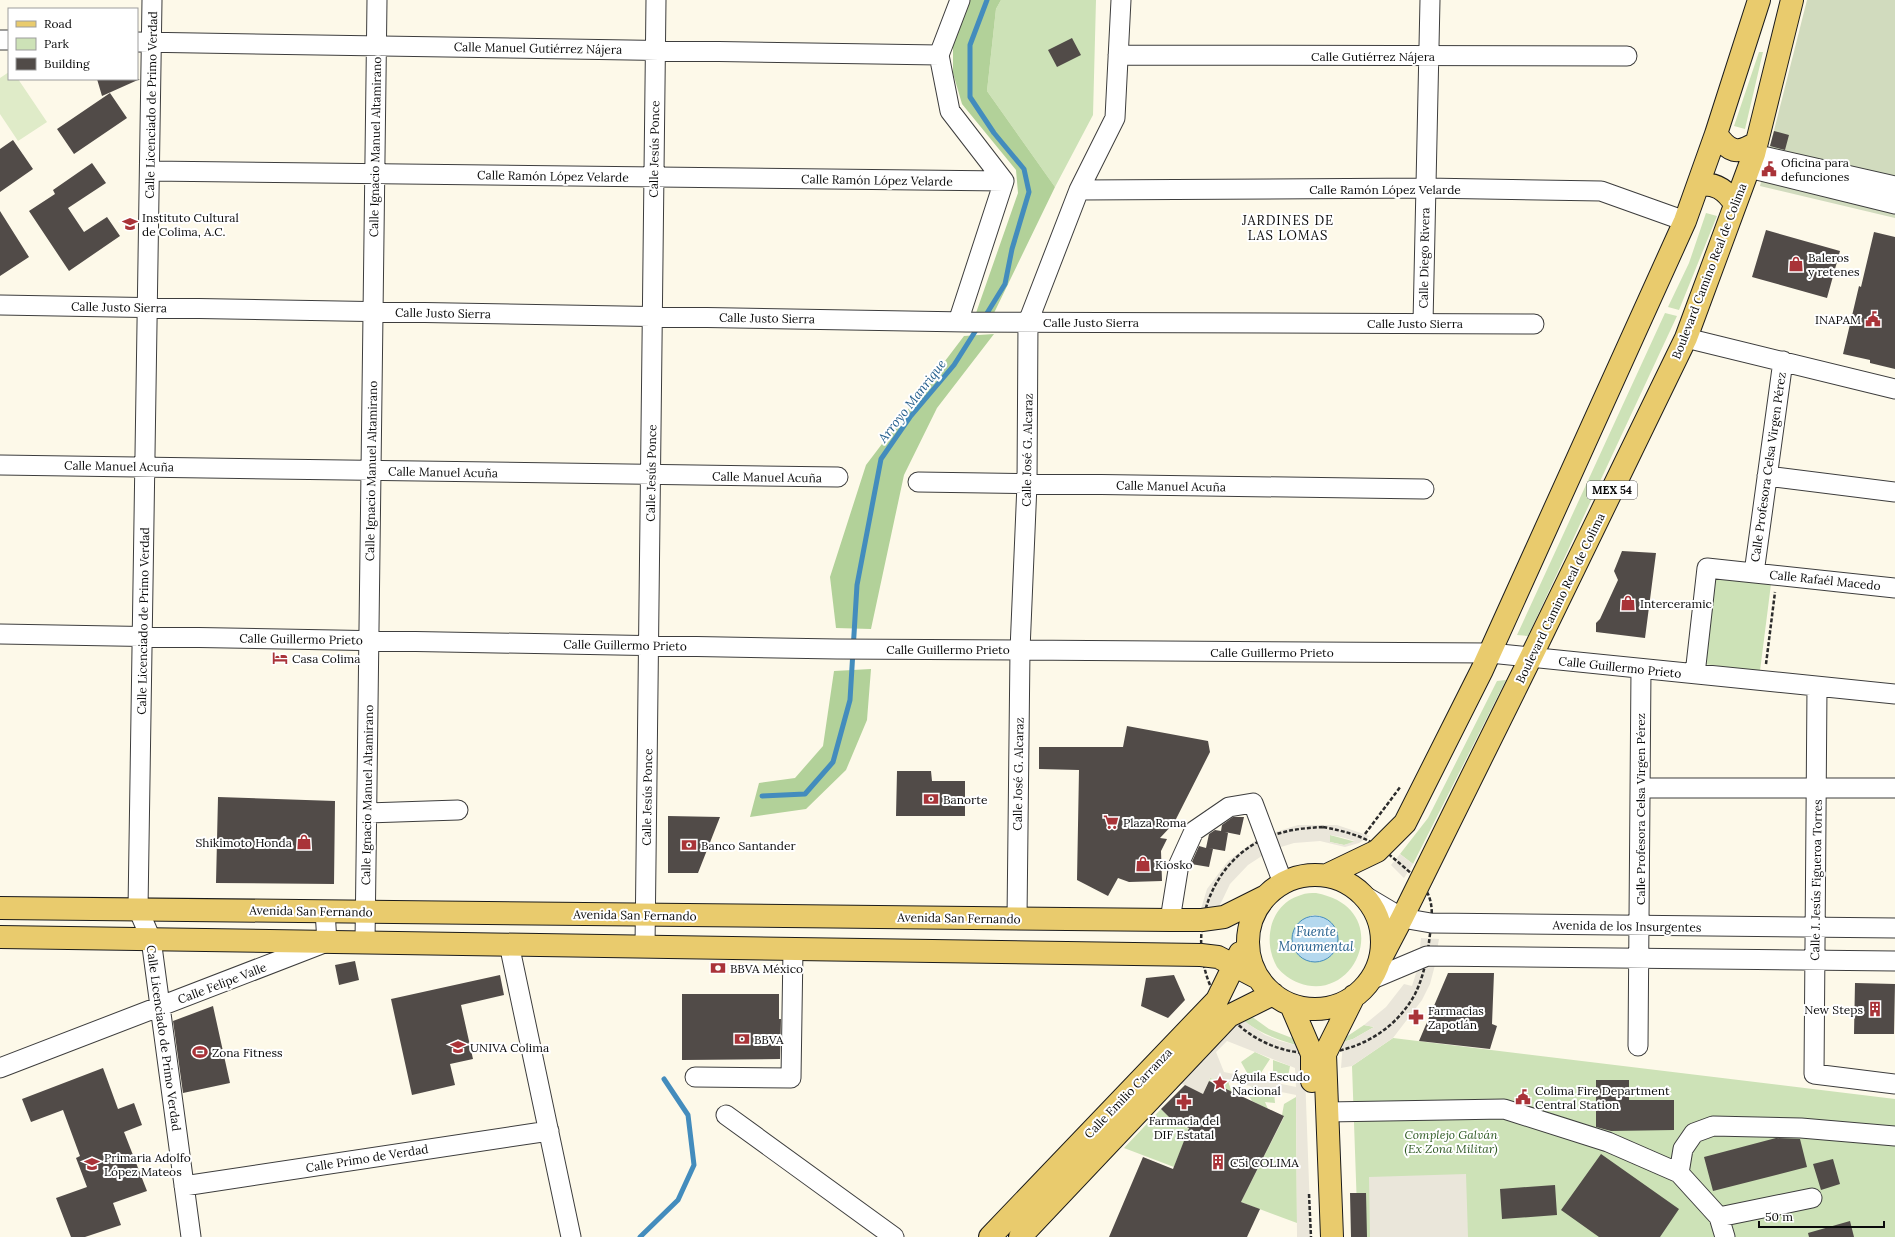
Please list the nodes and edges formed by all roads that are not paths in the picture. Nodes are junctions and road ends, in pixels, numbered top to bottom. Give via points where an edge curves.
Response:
1 (152, 0) edge
2 (377, 0) edge
3 (656, 0) edge
4 (960, 0) edge
5 (1121, 0) edge
6 (1430, 0) edge
7 (1759, 0) edge
8 (1792, 0) edge
9 (144, 42) edge
10 (376, 46) junction
11 (655, 50) junction
12 (939, 55) junction
13 (1118, 56) junction
14 (1429, 56) junction
15 (1627, 56) dead end
16 (1716, 134) junction
17 (1753, 155) junction
18 (150, 171) junction
19 (375, 174) junction
20 (654, 177) junction
21 (1004, 181) junction
22 (1698, 185) junction
23 (1426, 188) junction
24 (1079, 190) junction
25 (1893, 194) edge
26 (1735, 204) junction
27 (1685, 221) junction
28 (0, 305) edge
29 (147, 307) junction
30 (373, 311) junction
31 (652, 316) junction
32 (962, 322) junction
33 (1019, 322) junction
34 (1423, 323) junction
35 (1534, 324) dead end
36 (1686, 338) junction
37 (1782, 361) junction
38 (1895, 389) edge
39 (0, 464) edge
40 (145, 467) junction
41 (371, 471) junction
42 (650, 476) junction
43 (1767, 476) junction
44 (838, 478) dead end
45 (918, 482) dead end
46 (1027, 484) junction
47 (1424, 489) dead end
48 (1895, 492) edge
49 (1754, 573) junction
50 (1895, 588) edge
51 (0, 634) edge
52 (143, 636) junction
53 (369, 640) junction
54 (649, 645) junction
55 (1020, 650) junction
56 (1490, 653) junction
57 (1531, 657) junction
58 (1641, 669) junction
59 (1695, 674) junction
60 (1817, 687) junction
61 (1895, 694) edge
62 (1640, 788) junction
63 (1817, 788) junction
64 (1895, 788) edge
65 (458, 810) dead end
66 (367, 814) junction
67 (1327, 875) junction
68 (1283, 883) junction
69 (1266, 896) junction
70 (1365, 896) junction
71 (0, 908) edge
72 (138, 909) junction
73 (325, 911) junction
74 (365, 912) junction
75 (646, 915) junction
76 (900, 918) junction
77 (1402, 918) junction
78 (1017, 919) junction
79 (1170, 920) junction
80 (1639, 926) junction
81 (1815, 928) junction
82 (1895, 928) edge
83 (1248, 936) junction
84 (0, 937) edge
85 (151, 939) junction
86 (327, 942) junction
87 (365, 942) junction
88 (509, 944) junction
89 (646, 947) junction
90 (793, 949) junction
91 (901, 950) junction
92 (1639, 959) junction
93 (1380, 960) junction
94 (1815, 960) junction
95 (1895, 961) edge
96 (1235, 966) junction
97 (1258, 978) junction
98 (1370, 980) junction
99 (1272, 994) junction
100 (1354, 996) junction
101 (1291, 1005) junction
102 (160, 1007) junction
103 (1223, 1008) junction
104 (1638, 1046) dead end
105 (1319, 1054) junction
106 (0, 1068) edge
107 (695, 1077) dead end
108 (1895, 1084) edge
109 (1327, 1112) junction
110 (726, 1115) dead end
111 (549, 1131) junction
112 (1895, 1136) edge
113 (1679, 1173) junction
114 (184, 1186) junction
115 (1812, 1198) dead end
116 (1719, 1217) junction
117 (191, 1237) edge
118 (571, 1237) edge
119 (894, 1237) edge
120 (990, 1237) edge
121 (1020, 1237) edge
122 (1317, 1237) edge
123 (1332, 1237) edge
124 (1725, 1237) edge

1 - 9 street, Calle Licenciado de Primo Verdad
2 - 10 street, Calle Ignacio Manuel Altamirano
3 - 11 street, Calle Jesús Ponce
4 - 12 street
5 - 13 street, Calle José G. Alcaraz
6 - 14 street, Calle Diego Rivera
7 - 16 main road, MEX 54
8 - 17 main road, Boulevard Camino Real de Colima / MEX 54
9 - 10 street, Calle Manuel Gutiérrez Nájera
9 - 18 street, Calle Licenciado de Primo Verdad
10 - 11 street, Calle Manuel Gutiérrez Nájera
10 - 19 street, Calle Ignacio Manuel Altamirano
11 - 12 street, Calle Manuel Gutiérrez Nájera
11 - 20 street, Calle Jesús Ponce
12 - 21 street via 950,111
13 - 14 street, Calle Gutiérrez Nájera
13 - 24 street, Calle José G. Alcaraz via 1116,118
14 - 15 street, Calle Gutiérrez Nájera
14 - 23 street, Calle Diego Rivera
16 - 17 main road via 1724,146 1734,150 1745,150
16 - 22 main road, MEX 54
17 - 25 street
17 - 26 main road, Boulevard Camino Real de Colima / MEX 54
18 - 19 street, Calle Ramón López Velarde
18 - 29 street, Calle Licenciado de Primo Verdad
19 - 20 street, Calle Ramón López Velarde
19 - 30 street, Calle Ignacio Manuel Altamirano
20 - 21 street, Calle Ramón López Velarde
20 - 31 street, Calle Jesús Ponce
21 - 32 street
22 - 26 main road via 1706,183 1720,188
22 - 27 main road, MEX 54
23 - 24 street, Calle Ramón López Velarde
23 - 27 street, Calle Ramón López Velarde via 1601,191
23 - 34 street, Calle Diego Rivera
24 - 33 street, Calle José G. Alcaraz
26 - 36 main road, Boulevard Camino Real de Colima / MEX 54
27 - 56 main road, MEX 54
28 - 29 street, Calle Justo Sierra
29 - 30 street, Calle Justo Sierra
29 - 40 street, Calle Licenciado de Primo Verdad
30 - 31 street, Calle Justo Sierra
30 - 41 street, Calle Ignacio Manuel Altamirano
31 - 32 street, Calle Justo Sierra
31 - 42 street, Calle Jesús Ponce
32 - 33 street, Calle Justo Sierra
33 - 34 street, Calle Justo Sierra
33 - 46 street, Calle José G. Alcaraz
34 - 35 street, Calle Justo Sierra
36 - 37 street
36 - 57 main road, Boulevard Camino Real de Colima / MEX 54
37 - 38 street
37 - 43 street, Calle Profesora Celsa Virgen Pérez
39 - 40 street, Calle Manuel Acuña
40 - 41 street, Calle Manuel Acuña
40 - 52 street, Calle Licenciado de Primo Verdad
41 - 42 street, Calle Manuel Acuña
41 - 53 street, Calle Ignacio Manuel Altamirano
42 - 44 street, Calle Manuel Acuña
42 - 54 street, Calle Jesús Ponce
43 - 48 street
43 - 49 street, Calle Profesora Celsa Virgen Pérez
45 - 46 street, Calle Manuel Acuña
46 - 47 street, Calle Manuel Acuña
46 - 55 street, Calle José G. Alcaraz
49 - 50 street, Calle Rafaél Macedo
49 - 59 street, Calle Rafaél Macedo via 1707,568
51 - 52 street, Calle Guillermo Prieto
52 - 53 street, Calle Guillermo Prieto
52 - 72 street, Calle Licenciado de Primo Verdad
53 - 54 street, Calle Guillermo Prieto
53 - 66 street, Calle Ignacio Manuel Altamirano
54 - 55 street, Calle Guillermo Prieto
54 - 75 street, Calle Jesús Ponce
55 - 56 street, Calle Guillermo Prieto
55 - 78 street, Calle José G. Alcaraz
56 - 57 street, Calle Guillermo Prieto
56 - 67 main road, MEX 54 via 1405,823 1376,851
57 - 58 street, Calle Guillermo Prieto
57 - 77 main road, Boulevard Camino Real de Colima / MEX 54
58 - 59 street, Calle Guillermo Prieto
58 - 62 street, Calle Profesora Celsa Virgen Pérez
59 - 60 street, Calle Guillermo Prieto
60 - 61 street, Calle Guillermo Prieto
60 - 63 street, Calle J. Jesús Figueroa Torres
62 - 63 street
62 - 80 street, Calle Profesora Celsa Virgen Pérez
63 - 64 street
63 - 81 street, Calle J. Jesús Figueroa Torres
65 - 66 street
66 - 74 street, Calle Ignacio Manuel Altamirano
67 - 68 main road via 1304,875
67 - 70 main road via 1348,883
68 - 69 main road
68 - 79 street via 1253,803 1229,807 1194,831 1179,864
69 - 79 main road, Avenida San Fernando via 1224,917
69 - 83 main road via 1254,915
70 - 77 street, Avenida de los Insurgentes
70 - 93 main road via 1377,915 1382,937
71 - 72 main road, Avenida San Fernando
72 - 73 main road, Avenida San Fernando
72 - 85 street, Calle Licenciado de Primo Verdad
73 - 74 main road, Avenida San Fernando
73 - 86 street
74 - 75 main road, Avenida San Fernando
74 - 87 street, Calle Ignacio Manuel Altamirano
75 - 76 main road, Avenida San Fernando
75 - 89 street, Calle Jesús Ponce
76 - 78 main road, Avenida San Fernando
76 - 91 main road
77 - 80 street, Avenida de los Insurgentes via 1431,923
77 - 93 main road, Boulevard Camino Real de Colima / MEX 54
78 - 79 main road, Avenida San Fernando
80 - 81 street, Avenida de los Insurgentes
80 - 92 street, Calle Profesora Celsa Virgen Pérez
81 - 82 street, Avenida de los Insurgentes
81 - 94 street, Calle J. Jesús Figueroa Torres
83 - 96 main road, Calle Emilio Carranza
83 - 97 main road via 1250,957
84 - 85 main road
85 - 86 main road
85 - 102 street, Calle Licenciado de Primo Verdad
86 - 87 main road
86 - 102 street, Calle Felipe Valle
87 - 88 main road
88 - 89 main road
88 - 111 street
89 - 90 main road
90 - 91 main road
90 - 107 street via 791,1078
91 - 96 main road via 1201,955 1218,957
92 - 94 street
92 - 98 street via 1427,956
92 - 104 street, Calle Profesora Celsa Virgen Pérez
93 - 98 main road
94 - 95 street
94 - 108 street, Calle J. Jesús Figueroa Torres via 1814,1074
96 - 97 main road
96 - 103 main road, Calle Emilio Carranza
97 - 99 main road
98 - 100 main road
99 - 101 main road
99 - 103 main road, Calle Emilio Carranza
100 - 101 main road via 1335,1006 1313,1009
100 - 105 main road
101 - 105 main road
102 - 106 street, Calle Felipe Valle
102 - 114 street, Calle Licenciado de Primo Verdad
103 - 120 main road, Calle Emilio Carranza
103 - 121 main road, Calle Emilio Carranza
105 - 109 main road
105 - 122 main road
109 - 113 street via 1504,1109 1608,1142
109 - 123 main road
110 - 119 street
111 - 114 street, Calle Primo de Verdad
111 - 118 street
112 - 113 street via 1801,1128 1713,1126 1694,1132 1683,1149
113 - 116 street
114 - 117 street, Calle Licenciado de Primo Verdad
115 - 116 street
116 - 124 street

